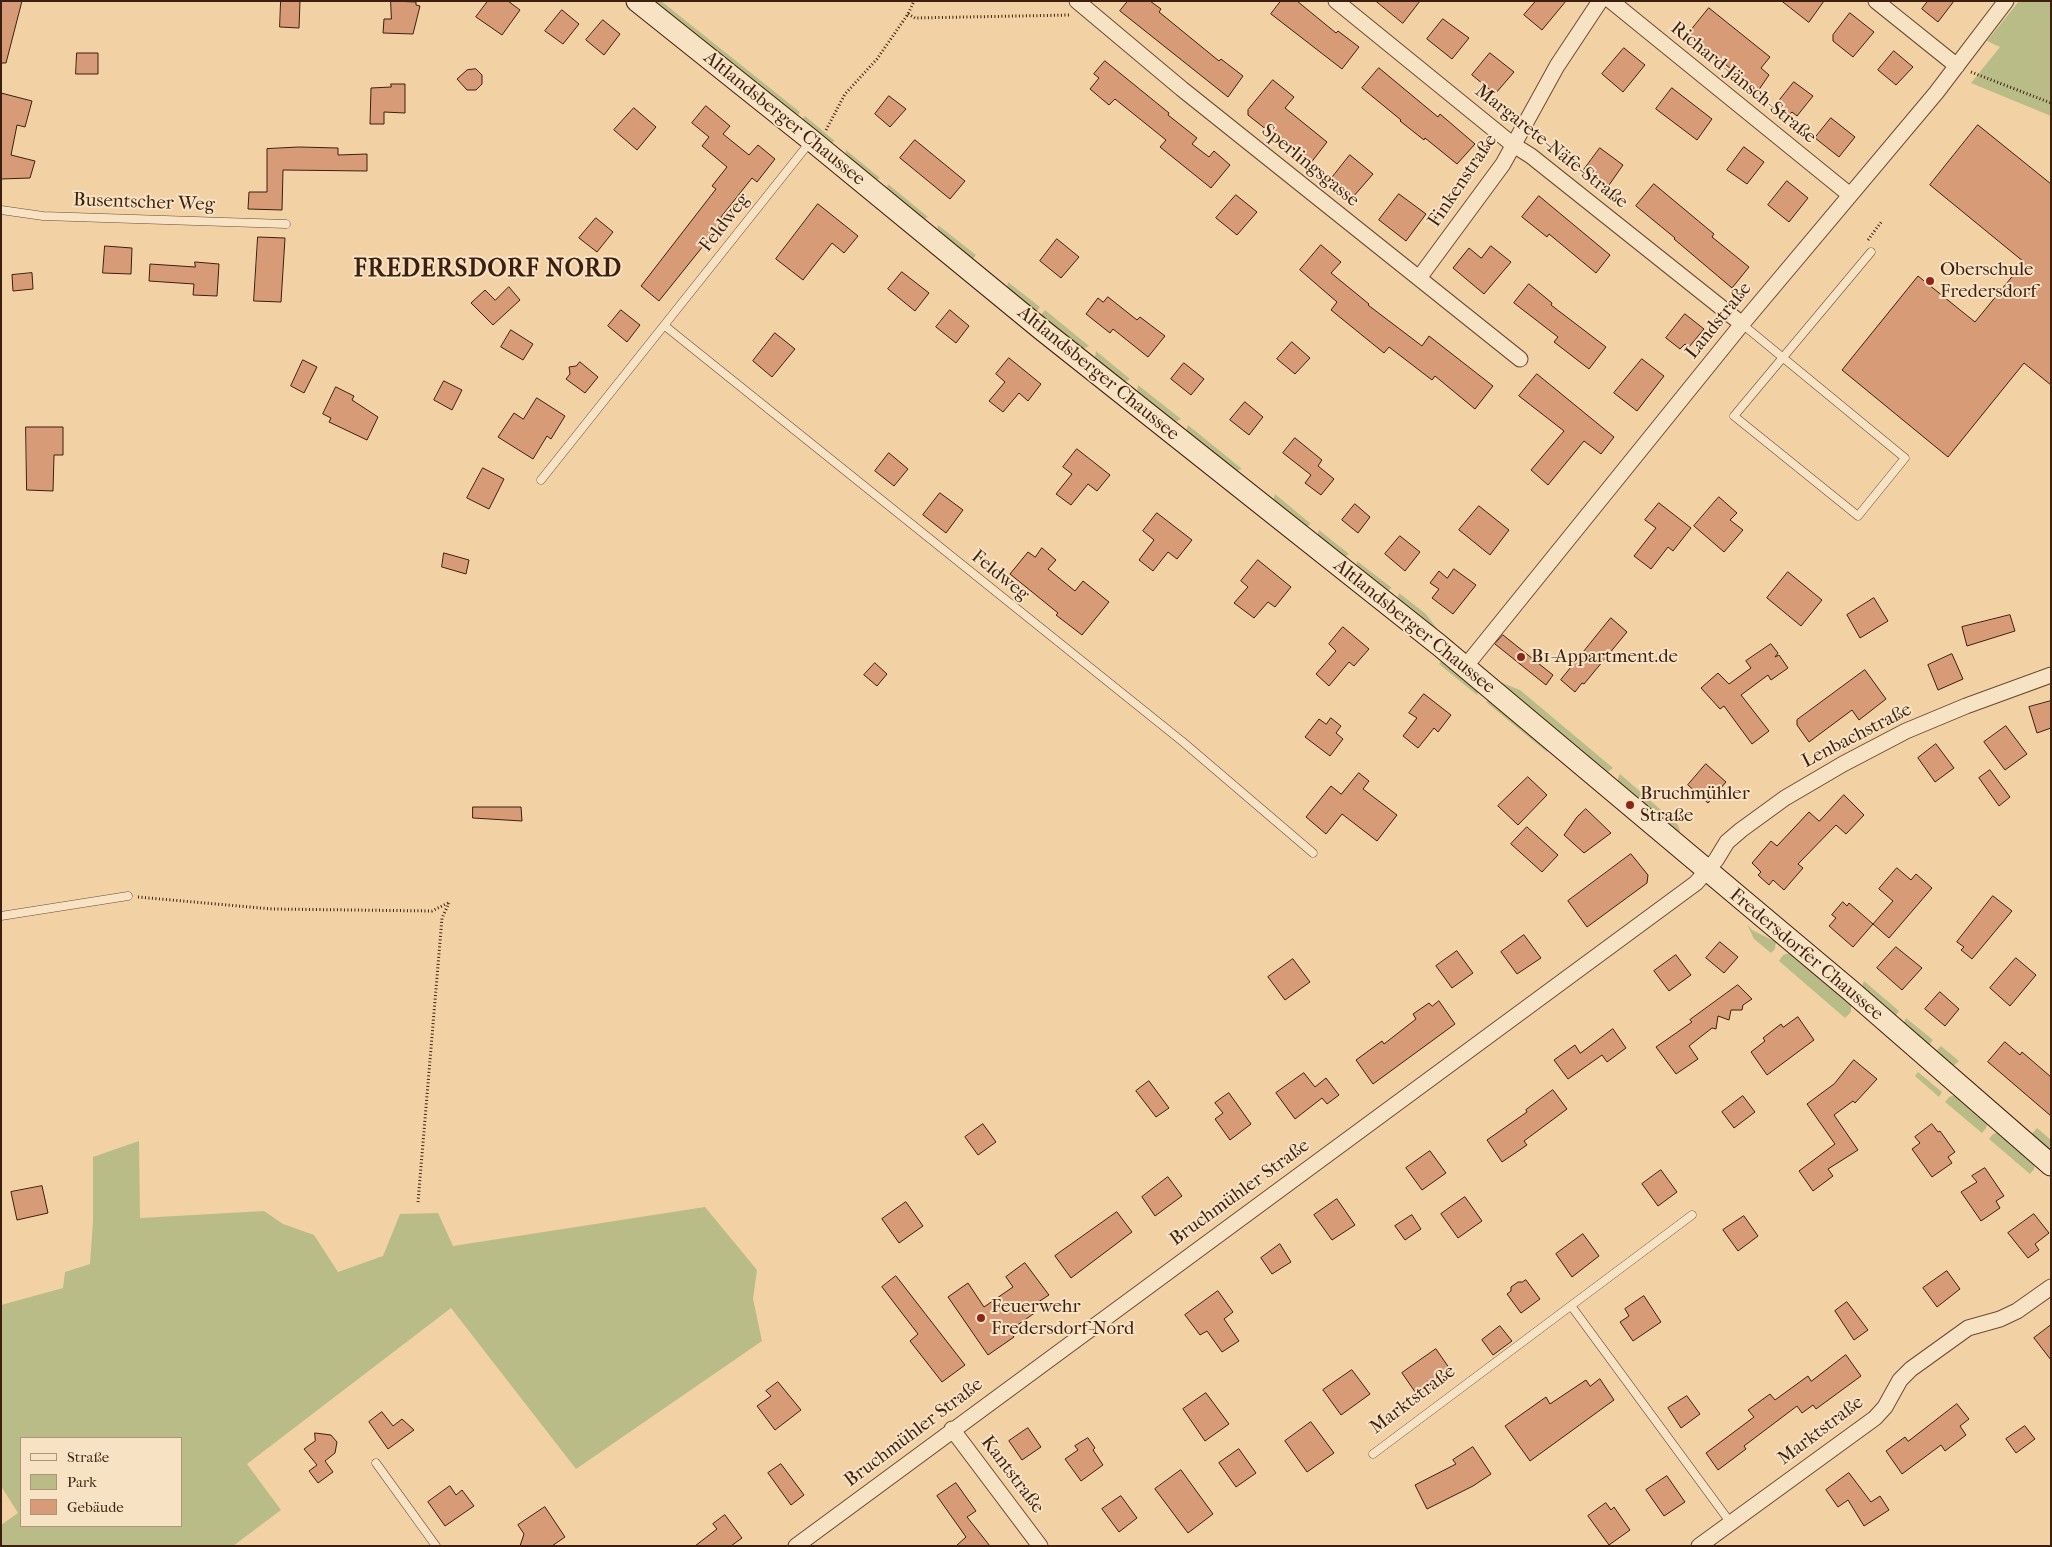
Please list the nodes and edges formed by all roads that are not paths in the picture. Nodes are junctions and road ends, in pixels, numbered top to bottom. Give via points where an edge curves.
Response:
1 (637, 1) edge
2 (1336, 1) edge
3 (1600, 1) edge
4 (1611, 1) edge
5 (1876, 1) edge
6 (2006, 1) edge
7 (1082, 6) edge
8 (1957, 66) junction
9 (819, 135) junction
10 (1512, 144) junction
11 (1850, 195) junction
12 (1, 210) edge
13 (286, 224) dead end
14 (1871, 252) road end
15 (1419, 278) junction
16 (1742, 324) junction
17 (665, 326) junction
18 (1783, 358) junction
19 (1520, 359) dead end
20 (541, 480) dead end
21 (1465, 667) junction
22 (2051, 675) edge
23 (1560, 746) joint
24 (1313, 853) dead end
25 (1707, 871) junction
26 (128, 896) road end
27 (1, 916) edge
28 (2051, 1165) edge
29 (1692, 1215) dead end
30 (2051, 1286) edge
31 (1572, 1307) junction
32 (952, 1429) junction
33 (1374, 1454) dead end
34 (376, 1463) dead end
35 (1730, 1522) junction
36 (436, 1546) edge
37 (796, 1546) edge
38 (1040, 1546) edge
39 (1699, 1546) edge

1 - 9 main road, Altlandsberger Chaussee
2 - 10 street, Margarete-Näfe-Straße
3 - 10 street, Finkenstraße via 1557,66
4 - 11 street, Richard-Jänsch-Straße
5 - 8 street
6 - 8 street, Landstraße
7 - 15 street, Sperlingsgasse
8 - 11 street, Landstraße
9 - 17 lane, Feldweg
9 - 21 main road, Altlandsberger Chaussee via 1041,329
10 - 15 street, Finkenstraße via 1503,164
10 - 16 street, Margarete-Näfe-Straße
11 - 16 street, Landstraße
12 - 13 lane, Busentscher Weg via 43,216
14 - 18 lane
15 - 19 street, Sperlingsgasse
16 - 18 lane
16 - 21 street, Landstraße
17 - 20 lane, Feldweg
17 - 24 lane, Feldweg via 1183,742
18 - 18 lane via 1905,458 1858,516 1734,416
21 - 23 main road, Altlandsberger Chaussee
22 - 25 street, Lenbachstraße via 1966,706 1843,764 1785,798 1741,830 1727,842
23 - 25 main road, Fredersdorfer Chaussee
25 - 28 main road, Fredersdorfer Chaussee
25 - 32 street, Bruchmühler Straße via 1696,883
26 - 27 lane
29 - 31 lane, Marktstraße
30 - 35 street, Marktstraße via 2017,1311 1968,1328 1918,1364 1900,1380 1875,1418
31 - 33 lane, Marktstraße
31 - 35 lane
32 - 37 street, Bruchmühler Straße
32 - 38 street, Kantstraße
34 - 36 lane
35 - 39 street, Marktstraße

